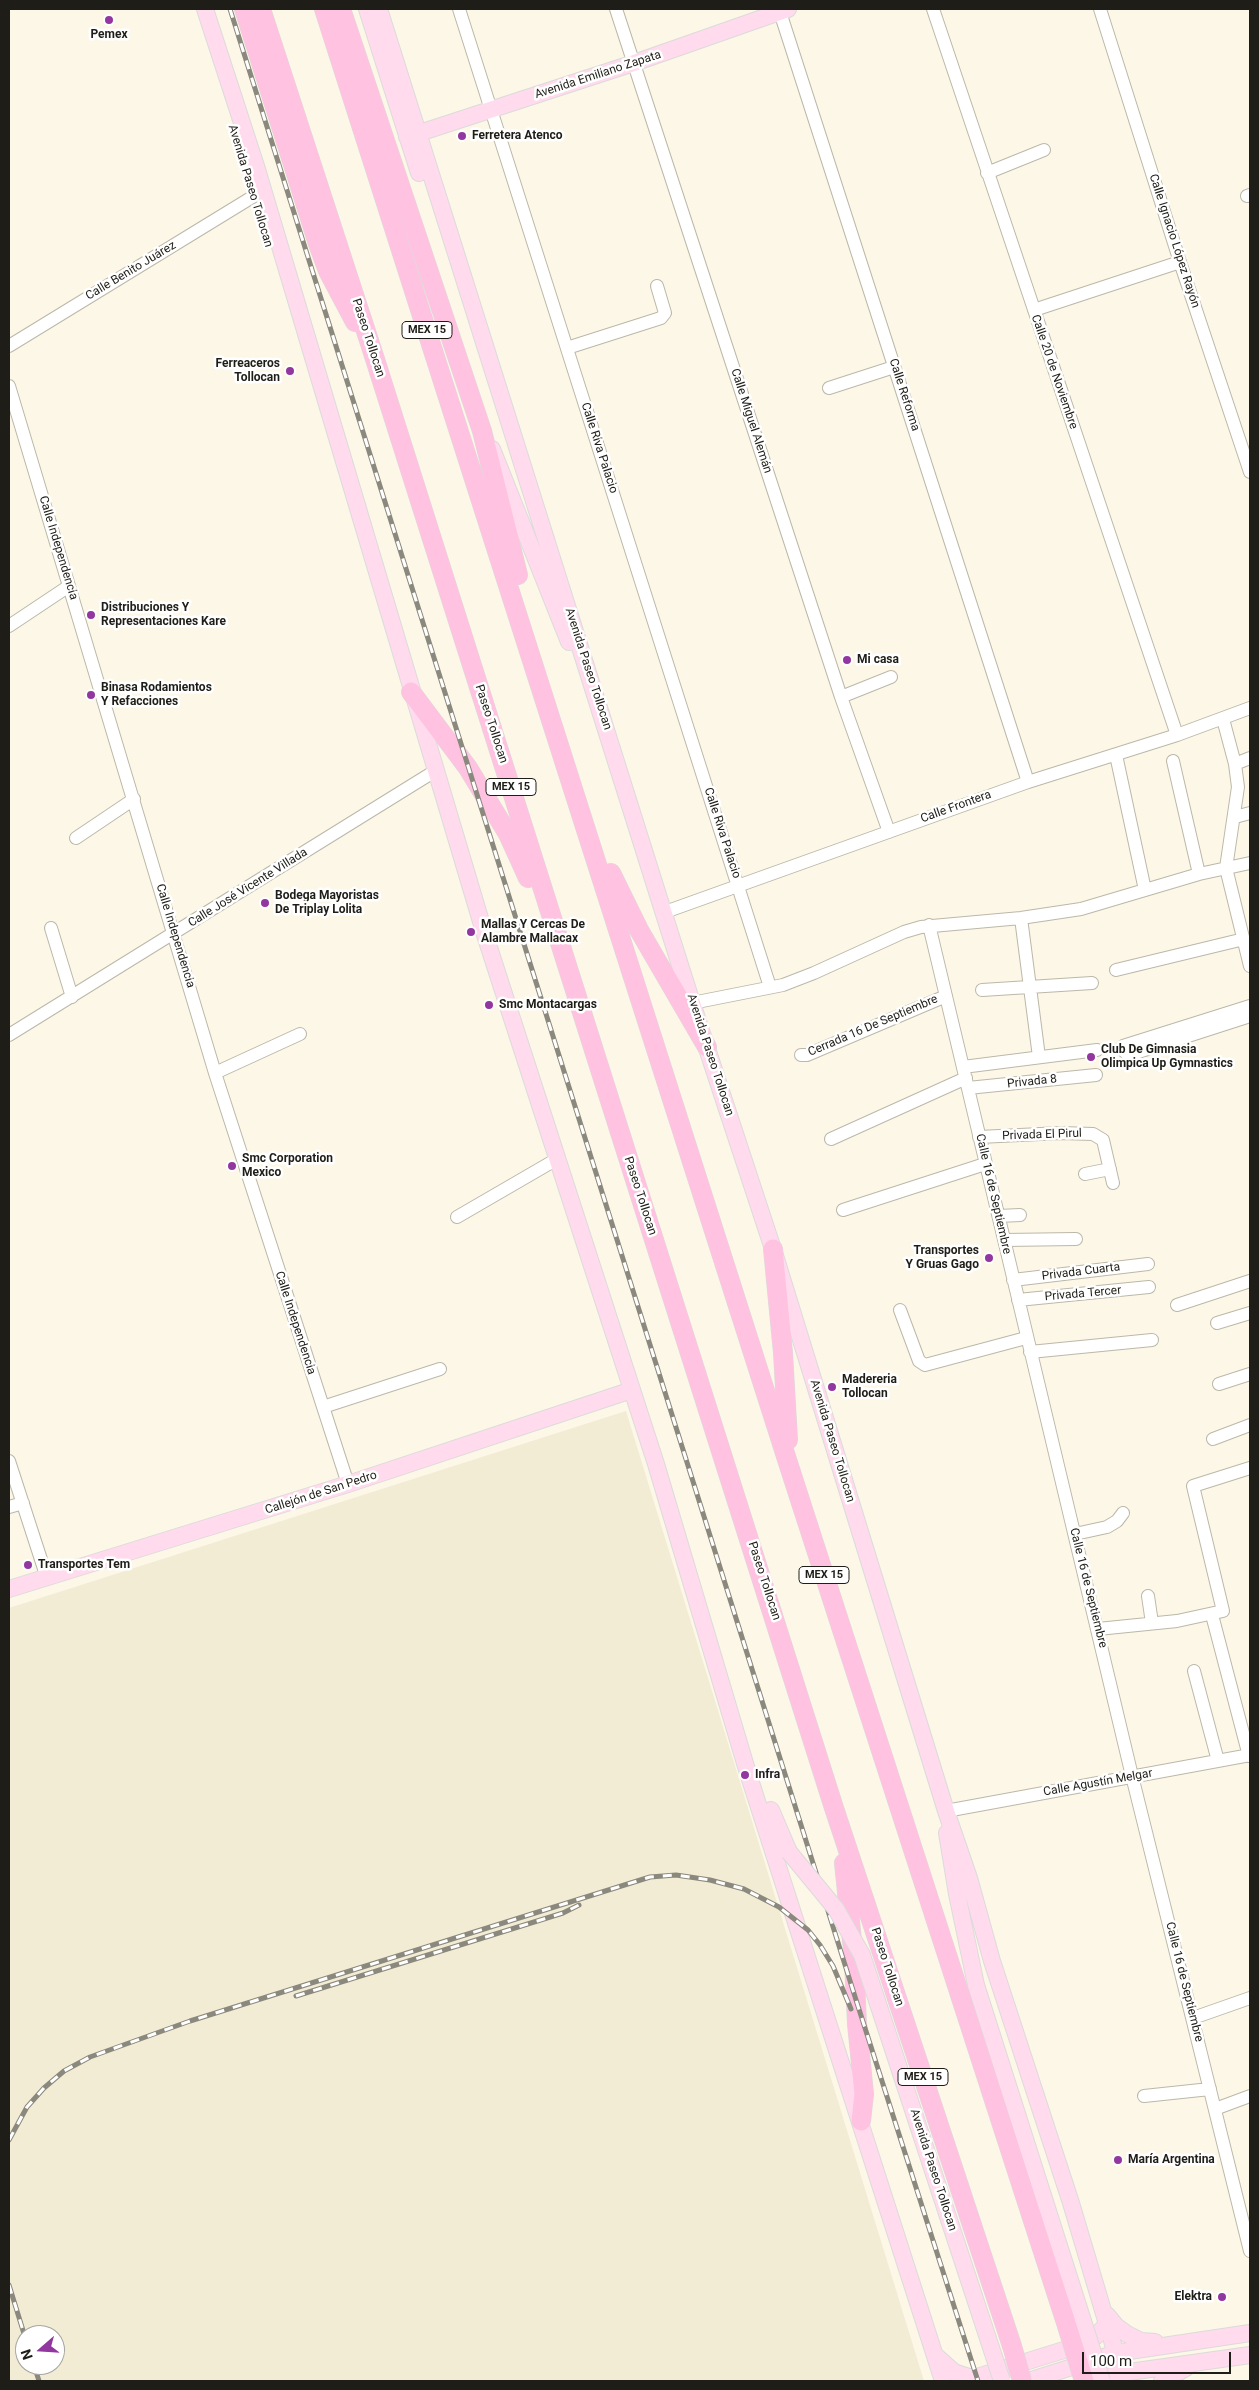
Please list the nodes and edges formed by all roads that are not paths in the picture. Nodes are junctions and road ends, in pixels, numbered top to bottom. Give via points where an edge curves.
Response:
1 (194, 9) edge
2 (205, 9) edge
3 (244, 9) edge
4 (262, 9) edge
5 (324, 9) edge
6 (341, 9) edge
7 (367, 9) edge
8 (379, 9) edge
9 (459, 9) edge
10 (616, 9) edge
11 (933, 9) edge
12 (1100, 9) edge
13 (783, 10) edge
14 (634, 63) junction
15 (491, 110) junction
16 (413, 135) junction
17 (1044, 150) dead end
18 (988, 173) junction
19 (254, 196) junction
20 (1180, 262) junction
21 (657, 286) dead end
22 (1034, 310) junction
23 (9, 346) edge
24 (567, 348) junction
25 (374, 356) junction
26 (313, 360) junction
27 (894, 366) junction
28 (9, 386) edge
29 (829, 388) dead end
30 (482, 431) junction
31 (1250, 472) edge
32 (69, 586) junction
33 (9, 626) edge
34 (530, 651) junction
35 (891, 677) dead end
36 (594, 688) junction
37 (411, 692) junction
38 (841, 697) junction
39 (1250, 708) edge
40 (1223, 719) junction
41 (1177, 735) junction
42 (1116, 755) junction
43 (1250, 758) edge
44 (1174, 761) dead end
45 (1235, 764) junction
46 (435, 770) junction
47 (1028, 782) junction
48 (134, 800) junction
49 (1250, 813) edge
50 (1235, 817) junction
51 (585, 823) junction
52 (889, 832) junction
53 (76, 838) dead end
54 (1250, 863) edge
55 (1226, 868) junction
56 (1198, 874) junction
57 (739, 886) junction
58 (1145, 890) junction
59 (665, 912) junction
60 (1021, 918) junction
61 (929, 925) junction
62 (51, 928) dead end
63 (174, 934) junction
64 (1244, 939) junction
65 (1249, 953) edge
66 (1250, 966) edge
67 (1116, 970) dead end
68 (1092, 983) dead end
69 (770, 987) junction
70 (1032, 988) junction
71 (982, 990) dead end
72 (946, 996) junction
73 (72, 997) junction
74 (692, 1003) junction
75 (1250, 1006) edge
76 (1250, 1016) edge
77 (300, 1034) dead end
78 (9, 1035) edge
79 (589, 1035) junction
80 (706, 1046) junction
81 (1097, 1050) dead end
82 (801, 1055) dead end
83 (1039, 1057) junction
84 (215, 1073) junction
85 (1096, 1075) dead end
86 (965, 1077) junction
87 (979, 1138) junction
88 (831, 1140) dead end
89 (557, 1159) junction
90 (985, 1164) junction
91 (1110, 1169) junction
92 (1085, 1174) dead end
93 (1113, 1183) dead end
94 (843, 1210) dead end
95 (1020, 1215) dead end
96 (999, 1216) junction
97 (457, 1217) dead end
98 (1076, 1239) dead end
99 (1004, 1240) junction
100 (773, 1249) junction
101 (1148, 1264) dead end
102 (1013, 1280) junction
103 (1250, 1281) edge
104 (1149, 1288) dead end
105 (1018, 1300) junction
106 (1178, 1305) dead end
107 (900, 1310) dead end
108 (1250, 1313) edge
109 (1216, 1324) dead end
110 (1026, 1338) junction
111 (1152, 1340) dead end
112 (1030, 1352) junction
113 (440, 1369) dead end
114 (1250, 1374) edge
115 (1219, 1384) dead end
116 (632, 1390) junction
117 (323, 1407) junction
118 (638, 1409) junction
119 (1250, 1426) edge
120 (1213, 1439) dead end
121 (9, 1461) edge
122 (1250, 1468) edge
123 (790, 1469) junction
124 (348, 1484) junction
125 (23, 1503) junction
126 (9, 1507) edge
127 (1124, 1513) dead end
128 (1075, 1534) junction
129 (48, 1578) junction
130 (9, 1590) edge
131 (1148, 1596) dead end
132 (1212, 1615) junction
133 (1152, 1623) junction
134 (1098, 1629) junction
135 (1194, 1670) dead end
136 (1250, 1756) edge
137 (1218, 1761) junction
138 (1132, 1776) junction
139 (834, 1808) junction
140 (946, 1811) junction
141 (1250, 1998) edge
142 (1193, 2018) junction
143 (1210, 2089) junction
144 (1144, 2096) dead end
145 (1250, 2096) edge
146 (1215, 2109) junction
147 (861, 2121) junction
148 (1250, 2251) edge
149 (1105, 2317) junction
150 (1075, 2323) junction
151 (1250, 2333) edge
152 (1170, 2344) junction
153 (1116, 2353) junction
154 (935, 2354) junction
155 (1250, 2355) edge
156 (1198, 2362) junction
157 (1123, 2377) edge
158 (943, 2381) edge
159 (1002, 2381) edge
160 (1022, 2381) edge
161 (1028, 2381) edge
162 (1084, 2381) edge
163 (1095, 2381) edge
164 (1102, 2381) edge
165 (1162, 2381) edge

1 - 19 main road, Avenida Paseo Tollocan
2 - 26 main road, Avenida Paseo Tollocan via 256,166
3 - 25 highway via 328,271
4 - 25 highway, Paseo Tollocan / MEX 15
5 - 34 highway, MEX 15
6 - 30 highway
7 - 16 main road, Avenida Paseo Tollocan
8 - 16 main road, Avenida Paseo Tollocan
9 - 15 street, Calle Riva Palacio
10 - 14 street, Calle Miguel Alemán
11 - 18 street, Calle 20 de Noviembre
12 - 20 street, Calle Ignacio López Rayón
13 - 14 main road, Avenida Emiliano Zapata
13 - 27 street, Calle Reforma
14 - 15 main road, Avenida Emiliano Zapata
14 - 38 street, Calle Miguel Alemán
15 - 16 main road, Avenida Emiliano Zapata
15 - 24 street, Calle Riva Palacio
16 - 36 main road, Avenida Paseo Tollocan via 446,255 459,287 469,300
17 - 18 street
18 - 22 street, Calle 20 de Noviembre
19 - 23 street, Calle Benito Juárez
19 - 26 main road, Avenida Paseo Tollocan via 293,326
20 - 22 street
20 - 31 street, Calle Ignacio López Rayón
21 - 24 street via 665,313 661,318
22 - 41 street, Calle 20 de Noviembre
24 - 57 street, Calle Riva Palacio
25 - 79 highway, Paseo Tollocan / MEX 15
26 - 37 main road, Avenida Paseo Tollocan
27 - 29 street
27 - 47 street, Calle Reforma
28 - 32 street, Calle Independencia
30 - 34 highway via 518,575
30 - 36 main road via 502,470 572,652
32 - 33 street
32 - 48 street, Calle Independencia
34 - 51 highway, MEX 15
35 - 38 street
36 - 59 main road, Avenida Paseo Tollocan
37 - 46 main road, Avenida Paseo Tollocan
37 - 79 highway via 468,768 508,834 524,865 571,997
38 - 52 street, Calle Miguel Alemán
39 - 40 street, Calle Frontera
40 - 41 street, Calle Frontera
40 - 45 street
41 - 42 street, Calle Frontera
42 - 47 street, Calle Frontera
42 - 58 street
43 - 45 street
44 - 56 street
45 - 50 street via 1238,786
46 - 63 street, Calle José Vicente Villada
46 - 89 main road, Avenida Paseo Tollocan via 484,935
47 - 52 street, Calle Frontera
48 - 53 street
48 - 63 street, Calle Independencia
49 - 50 street
50 - 55 street
51 - 80 highway via 639,930
51 - 123 highway, MEX 15
52 - 57 street, Calle Frontera
54 - 55 street
55 - 56 street
55 - 64 street
56 - 58 street
57 - 59 street, Calle Frontera
57 - 69 street, Calle Riva Palacio
58 - 60 street via 1081,909
59 - 74 main road, Avenida Paseo Tollocan
60 - 61 street
60 - 70 street
61 - 69 street via 904,932 814,973
61 - 72 street, Calle 16 de Septiembre
62 - 73 street
63 - 73 street, Calle José Vicente Villada
63 - 84 street, Calle Independencia
64 - 65 street
64 - 67 street
65 - 66 street
68 - 70 street
69 - 74 street
70 - 71 street
70 - 83 street
72 - 82 street, Cerrada 16 De Septiembre
72 - 86 street, Calle 16 de Septiembre
73 - 78 street, Calle José Vicente Villada
74 - 80 main road, Avenida Paseo Tollocan
75 - 76 street via 1123,1046 1124,1051 1132,1054
77 - 84 street
79 - 139 highway, Paseo Tollocan / MEX 15
80 - 100 main road, Avenida Paseo Tollocan
81 - 83 street
83 - 86 street
84 - 117 street, Calle Independencia
85 - 86 street, Privada 8
86 - 87 street, Calle 16 de Septiembre
86 - 88 street
87 - 90 street, Calle 16 de Septiembre
87 - 91 street, Privada El Pirul via 1093,1134 1103,1140
89 - 97 street
89 - 116 main road, Avenida Paseo Tollocan
90 - 94 street
90 - 96 street, Calle 16 de Septiembre
91 - 92 street
91 - 93 street, Privada El Pirul
95 - 96 street
96 - 99 street, Calle 16 de Septiembre
98 - 99 street
99 - 102 street, Calle 16 de Septiembre
100 - 123 highway
100 - 140 main road, Avenida Paseo Tollocan
101 - 102 street, Privada Cuarta
102 - 105 street, Calle 16 de Septiembre
103 - 106 street
104 - 105 street, Privada Tercer
105 - 110 street, Calle 16 de Septiembre
107 - 110 street via 919,1361 924,1365
108 - 109 street
110 - 112 street, Calle 16 de Septiembre
111 - 112 street
112 - 128 street, Calle 16 de Septiembre
113 - 117 street
114 - 115 street
116 - 118 main road, Avenida Paseo Tollocan
116 - 124 main road, Callejón de San Pedro
117 - 124 street, Calle Independencia
118 - 147 main road, Avenida Paseo Tollocan via 747,1770
118 - 159 main road, Avenida Paseo Tollocan, bridge via 655,1440 671,1484 771,1811 789,1852 836,1909 862,1955
119 - 120 street
121 - 125 street
122 - 132 street via 1193,1486 1224,1609
123 - 150 highway, MEX 15
124 - 129 main road, Callejón de San Pedro
125 - 126 street
125 - 129 street
127 - 128 street via 1107,1527
128 - 134 street, Calle 16 de Septiembre
129 - 130 main road, Callejón de San Pedro
131 - 133 street
132 - 133 street
132 - 136 street
133 - 134 street
134 - 138 street, Calle 16 de Septiembre
135 - 137 street
136 - 137 street, Calle Agustín Melgar
137 - 138 street, Calle Agustín Melgar
138 - 140 street, Calle Agustín Melgar
138 - 142 street, Calle 16 de Septiembre
139 - 147 highway via 845,1865 854,1960 864,2094
139 - 160 highway, Paseo Tollocan / MEX 15, bridge
140 - 149 main road, Avenida Paseo Tollocan
140 - 150 main road, Avenida Paseo Tollocan via 952,1871 976,1985
141 - 142 street
142 - 143 street, Calle 16 de Septiembre
143 - 144 street
143 - 146 street, Calle 16 de Septiembre
145 - 146 street
146 - 148 street, Calle 16 de Septiembre
147 - 154 main road, Avenida Paseo Tollocan
149 - 152 main road via 1141,2341
149 - 153 main road, Avenida Paseo Tollocan
149 - 154 main road via 1096,2336 1083,2344 976,2377 954,2372
150 - 162 highway, MEX 15, bridge
150 - 164 main road, Avenida Paseo Tollocan, bridge
151 - 152 main road
152 - 153 main road
153 - 157 main road, Avenida Paseo Tollocan
153 - 161 main road
154 - 158 main road, Avenida Paseo Tollocan
155 - 156 main road
156 - 157 main road
156 - 165 main road
157 - 163 main road

